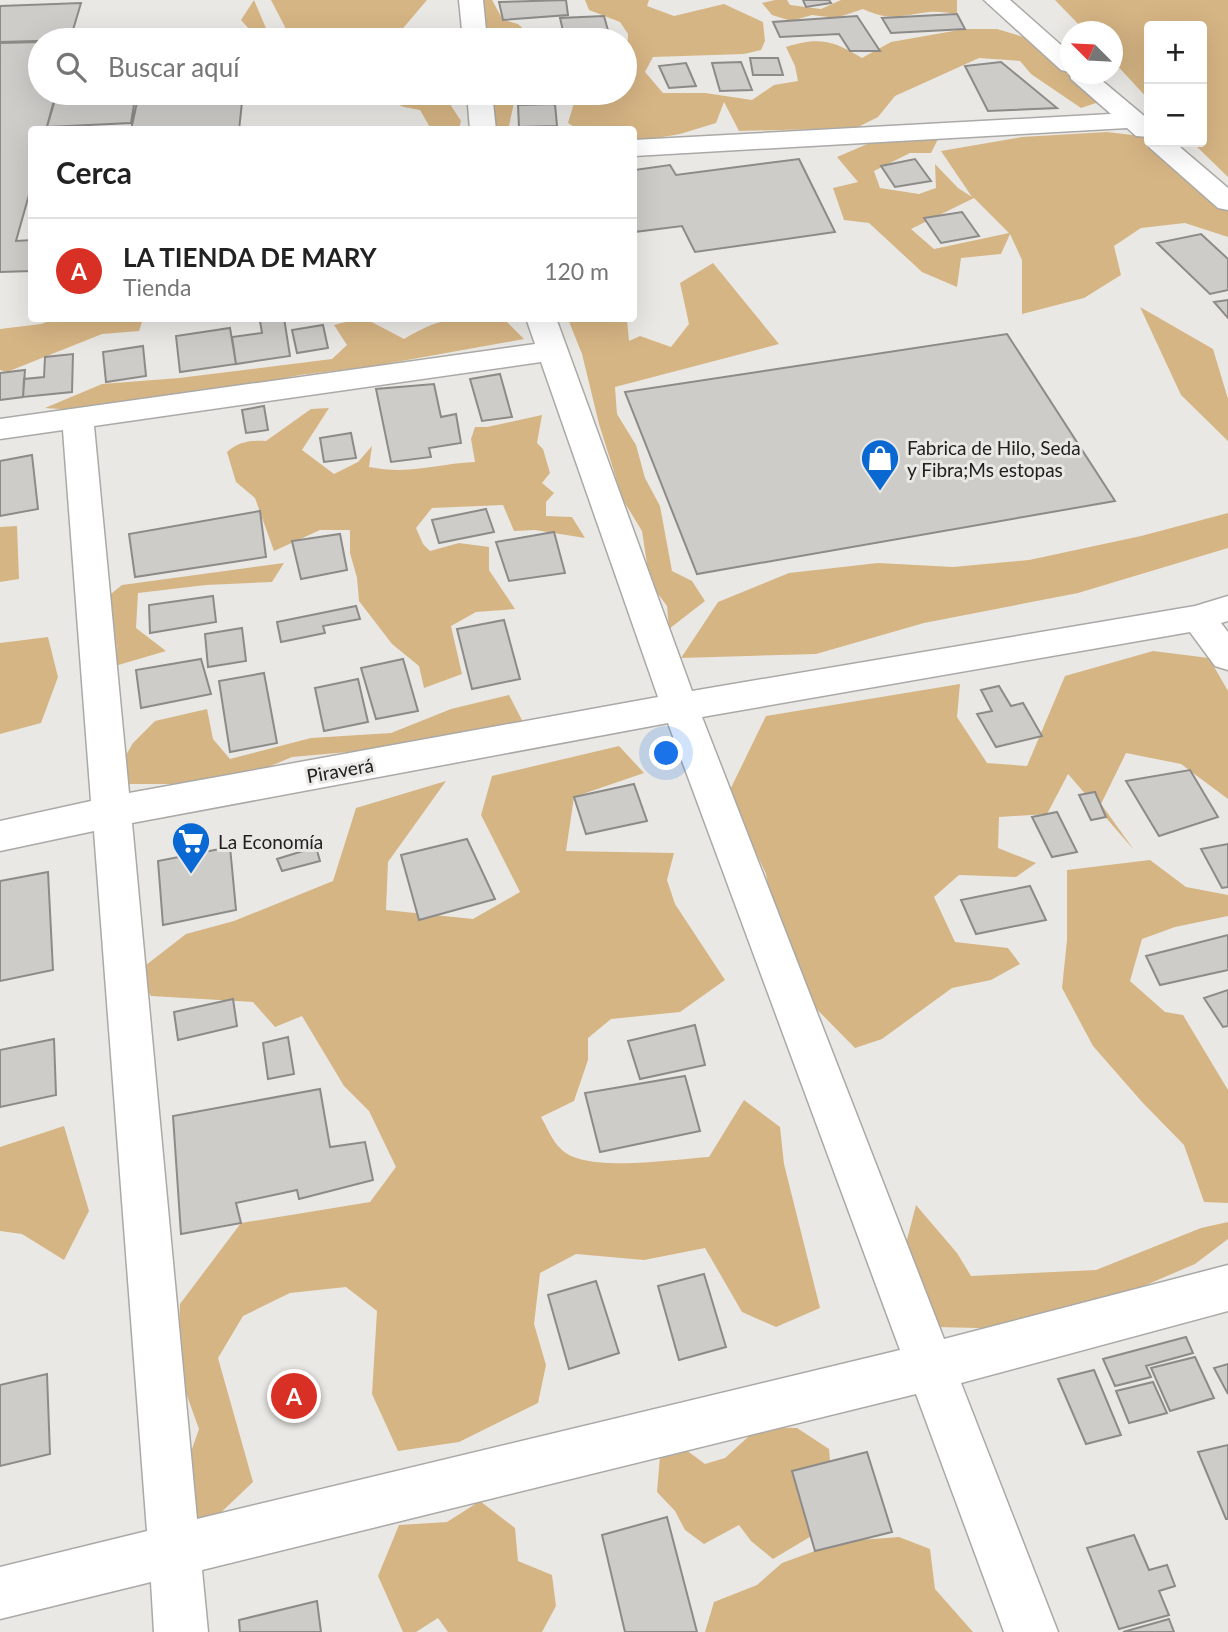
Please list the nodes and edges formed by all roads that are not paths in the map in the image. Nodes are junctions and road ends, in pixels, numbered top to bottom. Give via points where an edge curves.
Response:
1 (471, 0) edge
2 (996, 0) edge
3 (474, 28) edge
4 (1060, 56) edge
5 (1092, 84) edge
6 (481, 105) edge
7 (483, 126) edge
8 (1142, 127) edge
9 (1164, 147) edge
10 (637, 148) edge
11 (1228, 202) edge
12 (542, 322) edge
13 (551, 351) junction
14 (78, 418) junction
15 (0, 429) edge
16 (1213, 613) edge
17 (1228, 657) edge
18 (680, 707) junction
19 (109, 812) junction
20 (0, 836) edge
21 (1228, 1288) edge
22 (929, 1367) junction
23 (175, 1550) junction
24 (0, 1593) edge
25 (181, 1632) edge
26 (1031, 1632) edge

1 - 3 street
2 - 4 street
5 - 8 street
6 - 7 street
8 - 10 street
9 - 11 street
12 - 13 street
13 - 14 street
13 - 18 street
14 - 15 street
14 - 19 street
16 - 17 street
16 - 18 street, Piraverá
18 - 19 street, Piraverá
18 - 22 street
19 - 20 street, Piraverá
19 - 23 street
21 - 22 street
22 - 23 street
22 - 26 street
23 - 24 street
23 - 25 street

